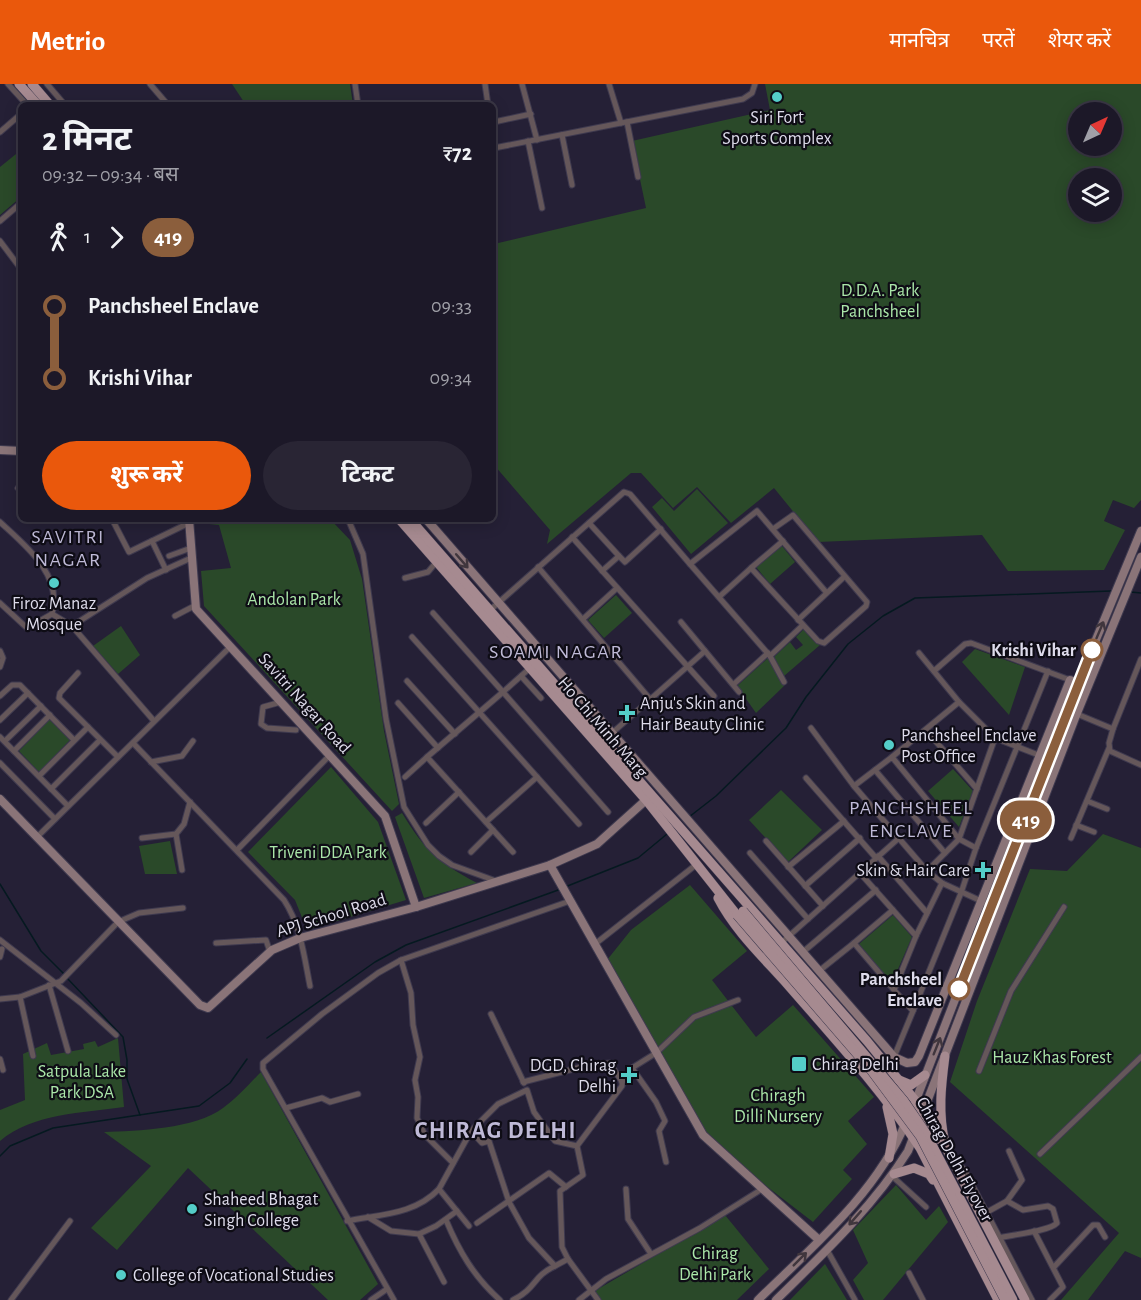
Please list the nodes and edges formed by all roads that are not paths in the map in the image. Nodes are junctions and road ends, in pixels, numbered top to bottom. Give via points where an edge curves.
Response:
1 (8, 84) edge
2 (20, 84) edge
3 (32, 84) edge
4 (47, 84) edge
5 (150, 84) edge
6 (354, 84) edge
7 (485, 84) edge
8 (522, 84) edge
9 (609, 84) edge
10 (755, 84) edge
11 (24, 102) edge
12 (35, 102) edge
13 (48, 102) edge
14 (62, 102) edge
15 (165, 102) edge
16 (357, 102) edge
17 (488, 102) edge
18 (531, 114) junction
19 (18, 117) edge
20 (496, 122) edge
21 (624, 122) junction
22 (0, 132) edge
23 (562, 135) junction
24 (537, 140) junction
25 (528, 141) junction
26 (496, 147) edge
27 (638, 177) dead end
28 (572, 185) dead end
29 (18, 206) edge
30 (542, 207) dead end
31 (0, 221) edge
32 (0, 241) edge
33 (18, 265) edge
34 (0, 450) edge
35 (18, 451) edge
36 (0, 456) edge
37 (18, 456) edge
38 (0, 522) edge
39 (114, 522) edge
40 (187, 522) edge
41 (189, 522) edge
42 (350, 522) edge
43 (402, 522) edge
44 (413, 522) edge
45 (429, 522) edge
46 (589, 523) junction
47 (661, 530) junction
48 (773, 530) junction
49 (1141, 531) edge
50 (572, 537) junction
51 (152, 541) junction
52 (783, 541) junction
53 (191, 548) junction
54 (169, 556) dead end
55 (619, 556) junction
56 (1141, 557) edge
57 (191, 558) junction
58 (690, 564) junction
59 (433, 566) dead end
60 (538, 567) junction
61 (751, 568) junction
62 (166, 570) junction
63 (602, 571) junction
64 (844, 577) junction
65 (405, 578) dead end
66 (617, 588) junction
67 (826, 592) junction
68 (719, 597) junction
69 (0, 603) edge
70 (498, 603) junction
71 (196, 605) junction
72 (489, 611) junction
73 (433, 613) dead end
74 (52, 614) junction
75 (176, 616) dead end
76 (583, 619) junction
77 (798, 620) junction
78 (681, 622) dead end
79 (803, 625) junction
80 (72, 626) junction
81 (412, 637) dead end
82 (230, 646) junction
83 (0, 651) edge
84 (705, 651) junction
85 (919, 653) dead end
86 (769, 654) junction
87 (1141, 659) edge
88 (687, 666) junction
89 (0, 667) edge
90 (530, 668) junction
91 (934, 671) junction
92 (1048, 671) junction
93 (78, 673) dead end
94 (521, 676) junction
95 (407, 681) dead end
96 (1074, 681) junction
97 (784, 682) dead end
98 (734, 684) junction
99 (503, 692) junction
100 (739, 692) dead end
101 (28, 693) junction
102 (0, 696) edge
103 (714, 696) dead end
104 (541, 698) dead end
105 (650, 699) junction
106 (281, 702) junction
107 (959, 702) junction
108 (398, 703) dead end
109 (41, 706) junction
110 (480, 712) junction
111 (1077, 714) junction
112 (50, 715) junction
113 (0, 720) edge
114 (154, 721) junction
115 (88, 727) junction
116 (811, 728) dead end
117 (926, 729) junction
118 (1113, 729) junction
119 (296, 730) dead end
120 (612, 733) junction
121 (455, 734) junction
122 (995, 738) junction
123 (2, 739) edge
124 (74, 740) junction
125 (100, 740) junction
126 (193, 741) dead end
127 (603, 741) junction
128 (133, 743) junction
129 (438, 748) junction
130 (1018, 748) junction
131 (1109, 748) junction
132 (14, 751) junction
133 (330, 755) junction
134 (1040, 756) junction
135 (118, 757) junction
136 (427, 757) junction
137 (892, 757) junction
138 (1050, 760) junction
139 (152, 762) junction
140 (0, 763) edge
141 (1141, 765) edge
142 (875, 770) junction
143 (39, 776) junction
144 (405, 777) dead end
145 (537, 777) junction
146 (806, 778) dead end
147 (854, 786) junction
148 (51, 789) junction
149 (977, 789) junction
150 (459, 792) junction
151 (0, 799) edge
152 (1087, 801) junction
153 (190, 802) junction
154 (650, 802) junction
155 (68, 806) junction
156 (1107, 809) dead end
157 (608, 812) dead end
158 (55, 819) junction
159 (844, 821) junction
160 (486, 822) junction
161 (426, 823) dead end
162 (579, 825) dead end
163 (1076, 825) junction
164 (493, 830) junction
165 (1094, 832) dead end
166 (176, 834) junction
167 (37, 837) junction
168 (142, 838) dead end
169 (703, 838) junction
170 (861, 838) junction
171 (899, 838) junction
172 (1071, 838) dead end
173 (959, 839) junction
174 (766, 842) dead end
175 (696, 848) junction
176 (976, 848) junction
177 (237, 850) junction
178 (471, 852) dead end
179 (513, 852) dead end
180 (750, 853) dead end
181 (945, 854) junction
182 (877, 857) junction
183 (697, 864) junction
184 (789, 867) junction
185 (553, 869) junction
186 (715, 869) junction
187 (182, 870) dead end
188 (927, 871) junction
189 (860, 873) junction
190 (708, 878) junction
191 (499, 881) junction
192 (942, 883) junction
193 (805, 886) junction
194 (876, 890) junction
195 (961, 892) junction
196 (568, 898) junction
197 (982, 901) junction
198 (823, 906) junction
199 (993, 906) junction
200 (416, 907) junction
201 (1064, 907) dead end
202 (183, 908) dead end
203 (893, 910) junction
204 (740, 913) junction
205 (927, 913) junction
206 (808, 919) junction
207 (118, 922) junction
208 (789, 936) junction
209 (916, 936) junction
210 (0, 940) edge
211 (301, 940) junction
212 (216, 943) dead end
213 (854, 943) junction
214 (596, 944) junction
215 (780, 944) junction
216 (2, 949) dead end
217 (270, 952) junction
218 (803, 952) junction
219 (0, 957) edge
220 (401, 960) junction
221 (819, 971) junction
222 (240, 980) junction
223 (51, 984) junction
224 (310, 986) dead end
225 (894, 990) junction
226 (20, 997) junction
227 (0, 999) edge
228 (738, 1000) dead end
229 (834, 1004) junction
230 (914, 1011) junction
231 (491, 1014) dead end
232 (817, 1018) junction
233 (116, 1035) dead end
234 (68, 1051) dead end
235 (656, 1053) junction
236 (33, 1056) dead end
237 (945, 1056) junction
238 (894, 1057) junction
239 (1141, 1057) edge
240 (0, 1059) edge
241 (632, 1068) junction
242 (3, 1070) dead end
243 (980, 1071) dead end
244 (925, 1075) junction
245 (897, 1078) junction
246 (524, 1082) junction
247 (622, 1082) junction
248 (527, 1090) junction
249 (358, 1094) dead end
250 (881, 1094) junction
251 (915, 1100) junction
252 (286, 1108) junction
253 (924, 1112) junction
254 (905, 1126) junction
255 (471, 1131) junction
256 (913, 1138) junction
257 (577, 1146) junction
258 (947, 1150) junction
259 (1009, 1150) dead end
260 (1040, 1154) dead end
261 (889, 1158) junction
262 (666, 1162) dead end
263 (453, 1163) junction
264 (893, 1175) junction
265 (566, 1187) junction
266 (440, 1189) junction
267 (626, 1189) dead end
268 (762, 1189) junction
269 (942, 1191) junction
270 (1007, 1201) junction
271 (509, 1202) junction
272 (926, 1207) dead end
273 (457, 1211) junction
274 (983, 1214) junction
275 (368, 1216) junction
276 (446, 1220) junction
277 (70, 1221) dead end
278 (347, 1221) junction
279 (477, 1222) dead end
280 (960, 1224) junction
281 (469, 1226) dead end
282 (1034, 1231) junction
283 (419, 1234) junction
284 (1105, 1237) dead end
285 (996, 1238) junction
286 (819, 1240) junction
287 (827, 1250) junction
288 (651, 1254) junction
289 (568, 1259) junction
290 (555, 1266) junction
291 (1054, 1267) junction
292 (909, 1273) dead end
293 (444, 1282) dead end
294 (387, 1289) junction
295 (591, 1290) junction
296 (11, 1300) edge
297 (371, 1300) edge
298 (394, 1300) edge
299 (500, 1300) edge
300 (513, 1300) edge
301 (579, 1300) edge
302 (598, 1300) edge
303 (758, 1300) edge
304 (776, 1300) edge
305 (855, 1300) edge
306 (923, 1300) edge
307 (998, 1300) edge
308 (1005, 1300) edge
309 (1013, 1300) edge
310 (1025, 1300) edge
311 (1032, 1300) edge
312 (1050, 1300) edge

1 - 11 street
2 - 12 main road
3 - 13 main road
4 - 14 street
5 - 15 street
6 - 16 street
7 - 17 street
8 - 18 street
9 - 21 street
10 - 21 street via 752,93 743,99
18 - 20 street
18 - 24 street
19 - 22 street
21 - 23 street
21 - 27 street
23 - 24 street
23 - 28 street
24 - 25 street
25 - 26 street
25 - 30 street
29 - 31 street
32 - 33 street
34 - 35 street
36 - 37 street
38 - 74 street via 43,566 55,595
39 - 51 street via 129,552
40 - 51 street
41 - 53 street
42 - 191 street via 363,554 386,719 404,807 415,828 440,856 452,865
43 - 90 main road, Ho Chi Minh Marg
44 - 72 main road, Ho Chi Minh Marg
45 -> 70 street
46 - 47 street via 626,492
46 - 50 street
46 - 55 street
47 - 55 street via 625,562
47 - 58 street
48 - 52 street
48 - 58 street via 754,512
48 - 64 street via 793,514
96 -> 49 street
50 - 60 street
50 - 63 street
51 - 62 street
52 - 61 street
52 - 67 street
53 - 54 street
53 - 57 street
55 - 63 street
56 - 111 street
57 - 62 street
57 - 71 street
58 - 68 street
59 - 65 street via 428,572
60 - 70 street
60 - 76 street
61 - 68 street
61 - 77 street
62 - 80 street
63 - 66 street
64 - 67 street
64 - 79 street via 867,602 866,606 824,643
66 - 76 street
66 - 88 street
67 - 77 street
68 - 86 street
69 - 74 street via 28,628
70 - 72 street
70 - 120 street
71 - 75 street
71 - 82 street, Savitri Nagar Road
72 - 127 main road, Ho Chi Minh Marg
73 - 99 street
74 - 80 street
76 - 105 street
77 - 79 street
78 - 84 street
79 - 86 street
80 - 114 street
81 - 110 street
82 - 106 street, Savitri Nagar Road
82 - 114 street
83 - 89 street
84 - 88 street
84 - 98 street
85 - 91 street
86 - 97 street
86 - 98 street
87 - 118 street
88 - 103 street
88 - 105 street
90 - 94 street
90 - 154 main road, Ho Chi Minh Marg
91 - 92 street via 968,643
91 - 107 street
92 - 96 street
92 - 130 street
93 - 115 street via 59,698
94 - 99 street
94 - 104 street
95 - 121 street
96 - 134 street
96 - 138 street
98 - 100 street
99 - 110 street
99 - 157 street
101 - 102 street via 16,683
101 - 109 street
101 - 113 street
105 - 120 street
106 - 119 street via 263,707 261,724
106 - 133 street, Savitri Nagar Road
107 - 117 street
107 - 122 street
108 - 129 street
109 - 112 street
109 - 123 street
110 - 121 street
110 - 145 street
111 - 118 street
111 - 237 street
112 - 124 street
112 - 132 street
114 - 128 street
115 - 124 street
115 - 125 street
116 - 147 street
117 - 137 street
117 - 149 street
118 - 131 street
120 - 127 street
120 - 169 street
121 - 129 street
122 - 130 street
122 - 149 street
123 - 132 street
124 - 143 street
125 - 135 street
125 - 148 street
126 - 139 street via 182,756
127 - 154 main road, Ho Chi Minh Marg
128 - 135 street
128 - 139 street
129 - 136 street
130 - 134 street
130 - 176 street
131 - 141 street via 1112,753
131 - 152 street
132 - 143 street
133 - 177 street
133 - 200 street, Savitri Nagar Road via 385,816
134 - 138 street
134 - 197 street
135 - 155 street
136 - 144 street
136 - 150 street
137 - 142 street
137 - 173 street
138 - 199 street
139 - 153 street
140 - 158 street
142 - 147 street
142 - 181 street
143 - 148 street
145 - 160 street
145 - 162 street
146 - 159 street
147 - 171 street
148 - 155 street
149 - 173 street
150 - 160 street
150 - 161 street
151 - 167 street, APJ School Road
152 - 156 street
152 - 163 street
153 - 166 street
153 - 177 street
154 - 175 main road, Ho Chi Minh Marg
154 - 183 main road, Ho Chi Minh Marg
154 - 185 street via 601,845
155 - 158 street
158 - 167 street
159 - 170 street
159 - 184 street
160 - 164 street
163 - 165 street
163 - 172 street
164 - 178 street
164 - 179 street
166 - 168 street
166 - 187 street
167 - 207 street, APJ School Road
169 - 186 street
169 - 208 street
170 - 182 street
170 - 193 street
171 - 182 street
171 - 188 street
173 - 176 street
173 - 181 street
174 - 184 street
175 - 186 main road
175 - 204 main road, Chirag Delhi Flyover
176 - 195 street
177 - 211 street via 284,900
180 - 206 street
181 - 188 street
182 - 189 street
182 - 205 street
183 - 190 main road, Ho Chi Minh Marg
183 - 214 street
184 - 193 street
185 - 191 street, APJ School Road
185 - 196 street
185 - 211 street
186 - 215 main road
188 - 192 street
189 - 194 street
189 - 198 street
190 - 204 main road, Chirag Delhi Flyover
190 - 232 main road via 740,930
191 - 200 street, APJ School Road
192 - 195 street
192 - 205 street
193 - 198 street
194 - 203 street
194 - 218 street
195 - 197 street
195 - 230 street
196 - 214 street
196 - 220 street
197 - 199 street
197 - 238 street via 918,1059 907,1063
198 - 206 street
244 -> 199 street
200 - 211 street, APJ School Road
201 - 243 street via 1011,991
202 - 207 street via 139,914
203 - 209 street
203 - 213 street
204 - 308 main road, Chirag Delhi Flyover, bridge via 871,1070 920,1136
204 - 309 main road, Chirag Delhi Flyover, bridge via 904,1101 926,1133
205 - 209 street
206 - 208 street
207 - 222 street, APJ School Road via 204,1007 212,1007
207 - 223 street via 61,981
208 - 215 street
208 - 218 street
209 - 225 street
210 - 223 street
211 - 217 street, APJ School Road
211 - 222 street
211 - 224 street
212 - 217 street via 266,940
213 - 221 street
213 - 225 street
214 - 235 street
215 - 229 main road
216 - 219 street
217 - 222 street, APJ School Road
218 - 221 street
220 - 252 street via 324,1013 263,1063 262,1069
220 - 263 street via 411,993 420,1057 415,1080 417,1118 425,1135
221 - 238 street
223 - 226 street
223 - 233 street via 81,1003
223 - 234 street
225 - 230 street
226 - 227 street
226 - 236 street
228 - 235 street via 694,1017
229 - 232 main road
229 - 245 main road
230 - 238 street
231 - 246 street
232 - 250 main road
235 - 241 street
235 - 268 street via 703,1135
237 - 253 street
237 - 258 main road via 940,1095
239 - 260 street
240 - 242 street
241 - 247 street
241 - 262 street via 664,1121 659,1131
244 - 245 main road via 911,1085
244 - 251 street
245 - 251 main road
246 - 247 street via 610,1063
246 - 248 street
247 - 257 street
248 - 255 street via 498,1104
248 - 257 street via 534,1112 555,1141
249 - 252 street
250 - 254 main road
250 - 261 main road via 891,1117
251 - 253 main road
251 - 254 street
252 - 278 street
253 - 256 street
253 - 258 main road
254 - 256 main road
254 - 261 street
255 - 263 street
255 - 271 street via 482,1143 489,1141
256 - 264 street
256 - 269 main road
257 - 265 street via 583,1176
258 - 274 main road
259 - 270 street via 1022,1180
261 - 286 street
263 - 266 street
264 - 269 main road via 907,1168 921,1169
264 - 272 street
264 -> 287 street
265 - 271 street via 549,1173
265 - 289 street via 560,1191 560,1228
266 - 273 street
266 - 275 street via 412,1209
267 - 288 street via 628,1219
268 - 286 street
268 - 288 street
269 - 280 main road
270 - 274 street
270 - 282 street via 1023,1210 1044,1206 1053,1209 1057,1223
271 - 279 street
271 - 290 street via 530,1238
273 - 276 street
273 - 281 street
274 - 280 main road via 965,1209 959,1215
274 - 285 main road
275 - 278 street
275 - 283 street via 391,1231
276 - 283 street
276 - 299 street via 471,1271
277 - 296 street
278 - 294 street
280 - 307 main road
282 - 285 street
282 - 291 street
283 - 293 street
284 - 291 street via 1095,1224
285 - 310 main road
285 - 311 street
303 -> 286 street
287 - 304 street
287 - 305 street
288 - 295 street
289 - 290 street
289 - 295 street
290 - 300 street via 539,1275 534,1288
291 - 312 street via 1063,1287
292 - 306 street
294 - 297 street
294 - 298 street
295 - 301 street
295 - 302 street

